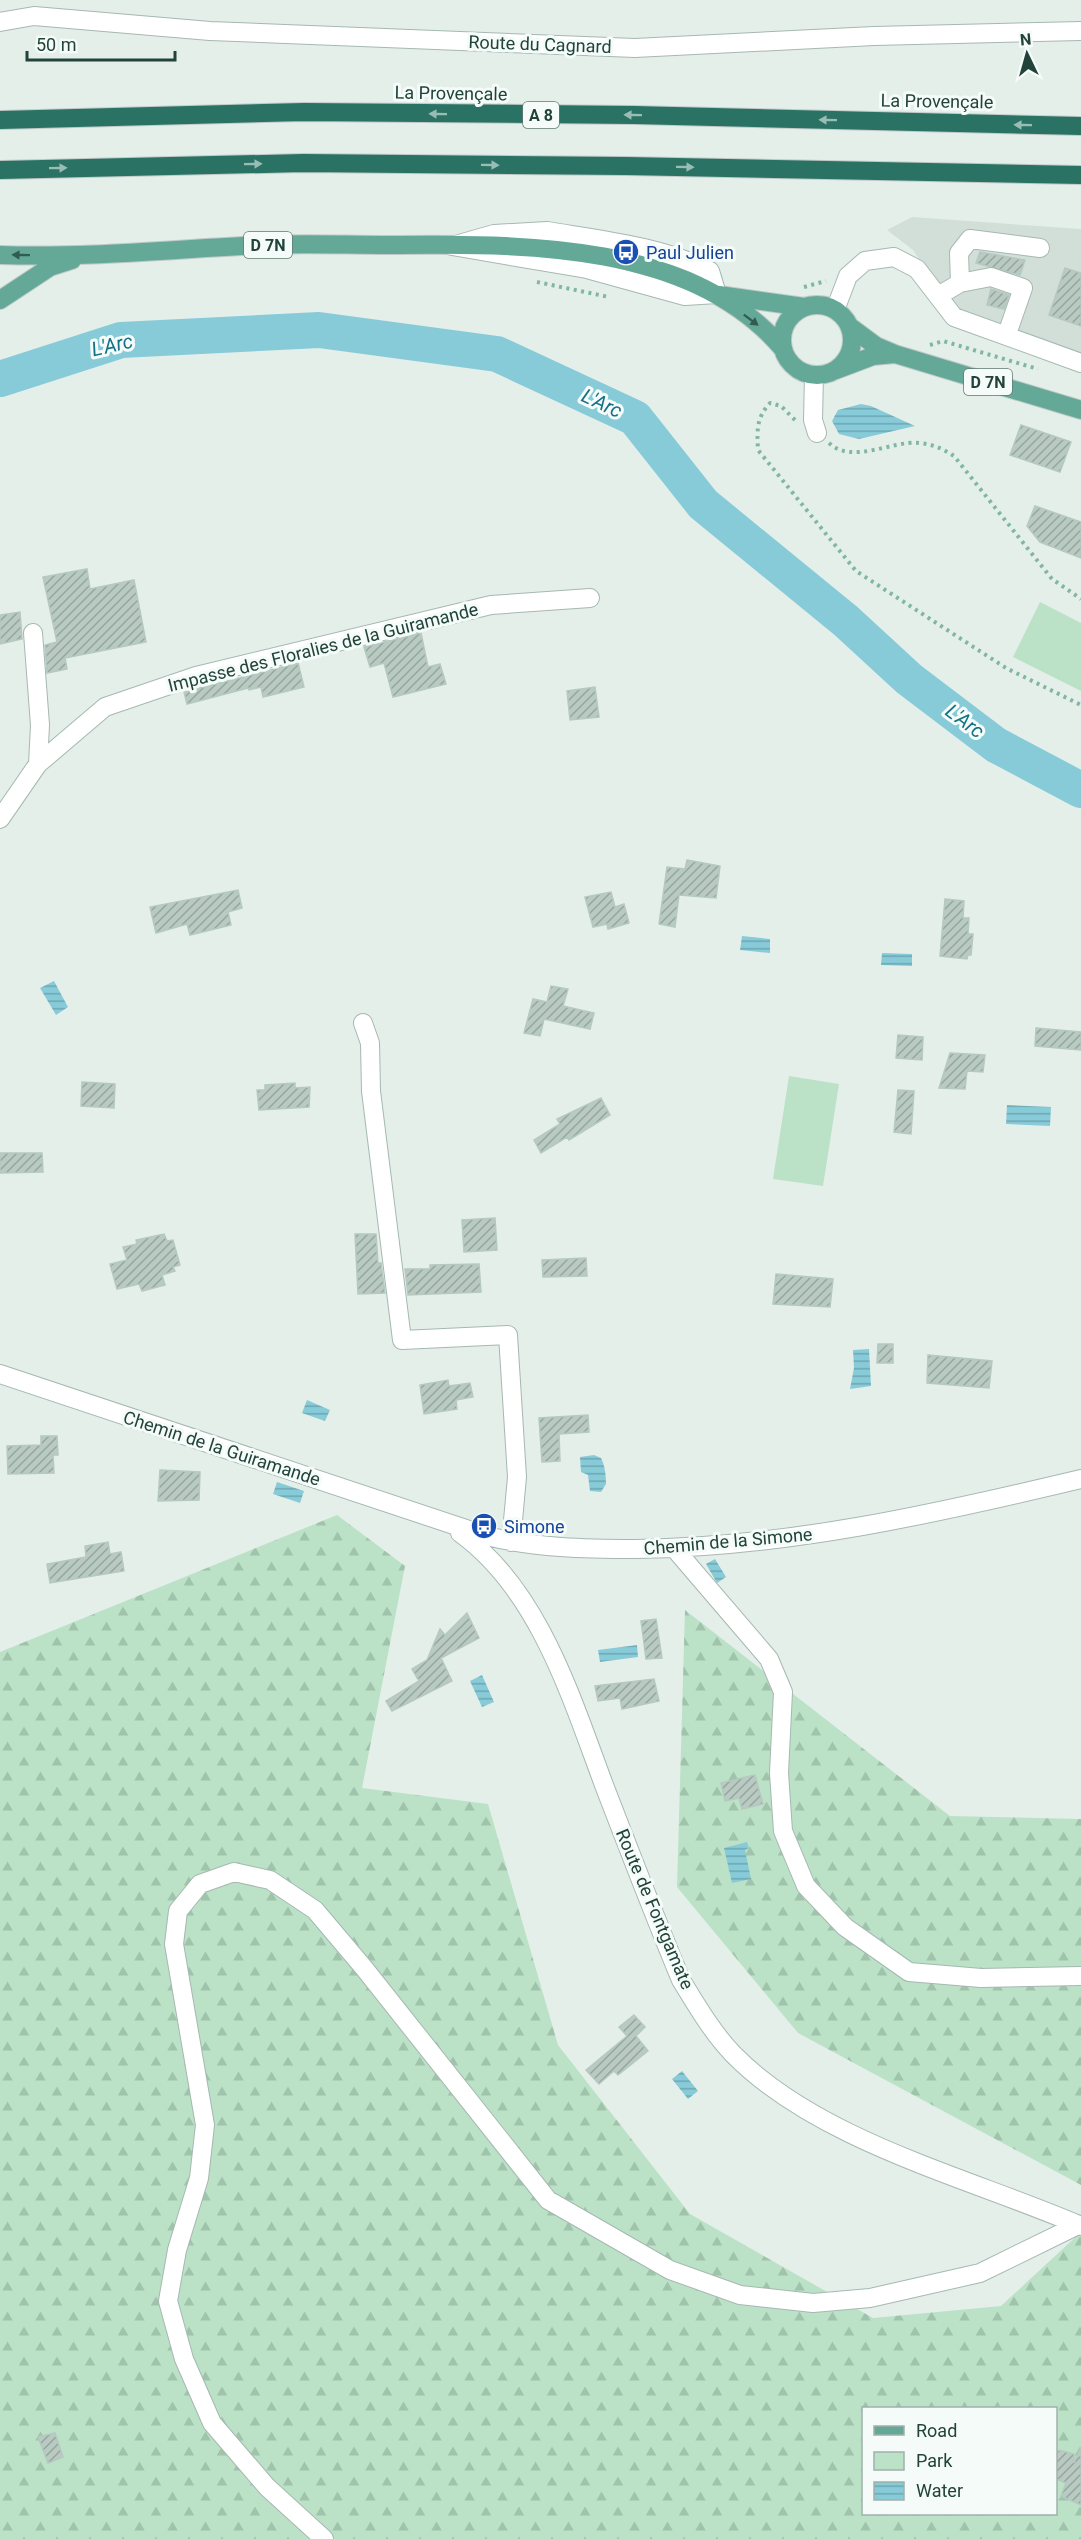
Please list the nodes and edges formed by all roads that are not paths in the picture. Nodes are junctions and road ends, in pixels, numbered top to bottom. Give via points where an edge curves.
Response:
1 (0, 22) edge
2 (1081, 31) edge
3 (0, 120) edge
4 (1081, 126) edge
5 (0, 170) edge
6 (1081, 176) edge
7 (1040, 248) dead end
8 (0, 255) edge
9 (84, 256) junction
10 (960, 283) junction
11 (717, 294) junction
12 (938, 296) junction
13 (0, 300) edge
14 (804, 307) junction
15 (835, 310) junction
16 (849, 326) junction
17 (1007, 334) junction
18 (783, 349) junction
19 (894, 354) junction
20 (1081, 363) edge
21 (833, 371) junction
22 (814, 375) junction
23 (1081, 410) edge
24 (815, 427) road end
25 (590, 598) dead end
26 (33, 633) dead end
27 (38, 764) junction
28 (0, 819) edge
29 (363, 1023) dead end
30 (0, 1374) edge
31 (1081, 1479) edge
32 (444, 1521) junction
33 (511, 1542) junction
34 (674, 1548) junction
35 (1081, 1976) edge
36 (1079, 2225) edge
37 (324, 2539) edge

1 - 2 street, Route du Cagnard via 34,16 210,31 635,48
4 -> 3 highway, La Provençale / A 8 via 304,112
5 -> 6 highway via 315,163
7 - 10 street via 970,239 959,253
9 -> 8 main road, D 7N
9 - 11 main road, D 7N via 263,245 496,244 621,261 676,276
9 - 13 main road, D 7N via 50,267
10 - 12 street
10 - 17 street via 991,277 1023,288
11 - 14 main road, D 7N
11 -> 18 main road, D 7N
12 - 15 street via 916,269 894,257 865,261 848,276
12 - 17 street via 954,317
14 - 15 main road via 817,304
14 - 18 main road via 784,326
15 - 16 main road
16 - 19 main road, D 7N
16 - 21 main road via 850,351
17 - 20 street
18 - 22 main road via 791,364
19 - 21 main road, D 7N via 873,356
19 - 23 main road, D 7N
21 - 22 main road
22 - 24 street
25 - 27 street, Impasse des Floralies de la Guiramande via 491,605 196,676 105,707
26 - 27 street via 40,725
27 - 28 street, Impasse des Floralies de la Guiramande
29 - 33 street via 370,1043 371,1091 402,1340 508,1335 517,1477
30 - 32 street, Chemin de la Guiramande
31 - 34 street, Chemin de la Simone via 936,1514 775,1541
32 - 33 street, Chemin de la Simone
32 - 36 street, Route de Fontgamate via 484,1550 501,1569 541,1632 681,1980 704,2018 733,2053 808,2112 859,2137
33 - 34 street, Chemin de la Simone via 571,1549
34 - 35 street via 769,1659 783,1692 779,1773 783,1832 806,1886 845,1927 909,1972 981,1978
36 - 37 street via 980,2273 870,2298 813,2303 740,2295 670,2270 548,2200 315,1910 270,1880 234,1872 200,1884 178,1911 174,1944 205,2125 199,2178 177,2250 168,2301 184,2359 212,2423 267,2487

